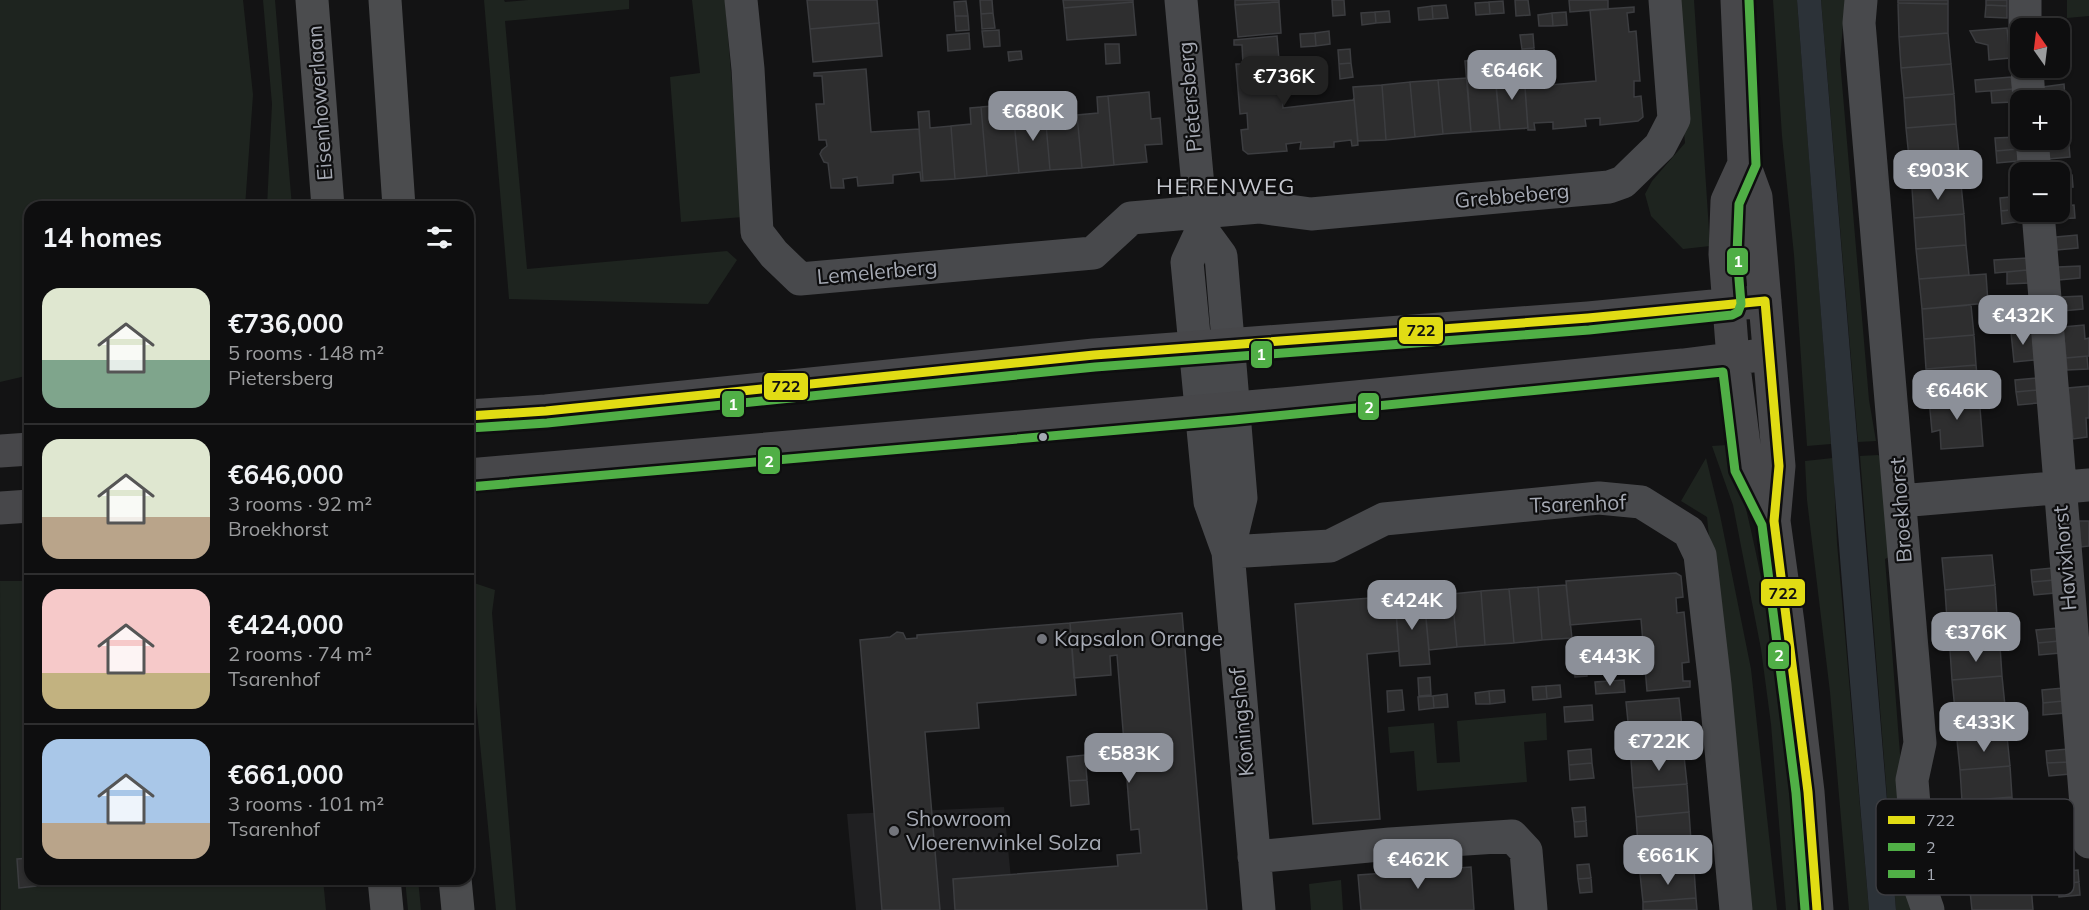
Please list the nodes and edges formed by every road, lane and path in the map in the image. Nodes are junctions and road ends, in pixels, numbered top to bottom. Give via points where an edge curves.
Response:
1 (312, 0) edge
2 (385, 0) edge
3 (741, 0) edge
4 (1181, 0) edge
5 (1665, 0) edge
6 (1737, 0) edge
7 (1861, 0) edge
8 (2025, 0) edge
9 (2025, 18) edge
10 (1744, 164) junction
11 (328, 201) edge
12 (399, 201) edge
13 (1201, 220) junction
14 (2039, 222) edge
15 (1765, 301) junction
16 (1729, 304) junction
17 (1228, 346) junction
18 (1195, 348) junction
19 (1769, 354) junction
20 (1733, 359) junction
21 (1233, 408) junction
22 (1201, 411) junction
23 (474, 416) edge
24 (24, 449) edge
25 (0, 451) edge
26 (474, 474) edge
27 (2074, 487) edge
28 (1900, 501) junction
29 (24, 506) edge
30 (0, 508) edge
31 (1774, 521) junction
32 (1228, 552) junction
33 (1914, 799) edge
34 (2089, 842) edge
35 (1254, 856) junction
36 (385, 885) edge
37 (456, 885) edge
38 (1923, 895) edge
39 (387, 910) edge
40 (458, 910) edge
41 (1259, 910) edge
42 (1531, 910) edge
43 (1736, 910) edge
44 (1817, 910) edge
45 (1928, 910) edge

1 - 11 main road, Eisenhowerlaan
2 - 12 main road
3 - 13 street, Lemelerberg via 757,232 800,279 1093,253 1131,219
4 - 13 street, Pietersberg
5 - 13 street, Grebbeberg via 1674,119 1660,146 1623,182 1609,187 1311,214 1259,207
6 - 10 street
7 - 28 street, Broekhorst via 1859,23
8 - 9 street
10 - 15 street via 1756,197
10 - 16 street via 1726,201
13 - 17 street via 1221,256
13 - 18 street via 1187,262
14 - 27 street, Havixhorst
15 - 16 street
15 - 19 street
16 - 17 street
16 - 20 street
17 - 18 street
17 - 21 street, Koningshof
18 - 22 street, Koningshof
18 - 23 street
19 - 20 street
19 - 31 street via 1779,465
20 - 21 street
20 - 31 street via 1747,468
21 - 22 street
21 - 32 street, Koningshof via 1241,498
22 - 26 street
22 - 32 street, Koningshof via 1210,502
24 - 25 street
27 - 28 street, Havixhorst
27 - 34 street, Havixhorst
28 - 33 street, Broekhorst via 1920,743 1912,780
29 - 30 street
31 - 44 street via 1806,780
32 - 35 street, Koningshof
32 - 43 street, Tsarenhof via 1329,546 1384,519 1599,498 1641,502 1689,532 1700,555
35 - 41 street, Koningshof
35 - 42 street via 1512,836 1526,851
36 - 39 main road
37 - 40 main road
38 - 45 street, Broekhorst

